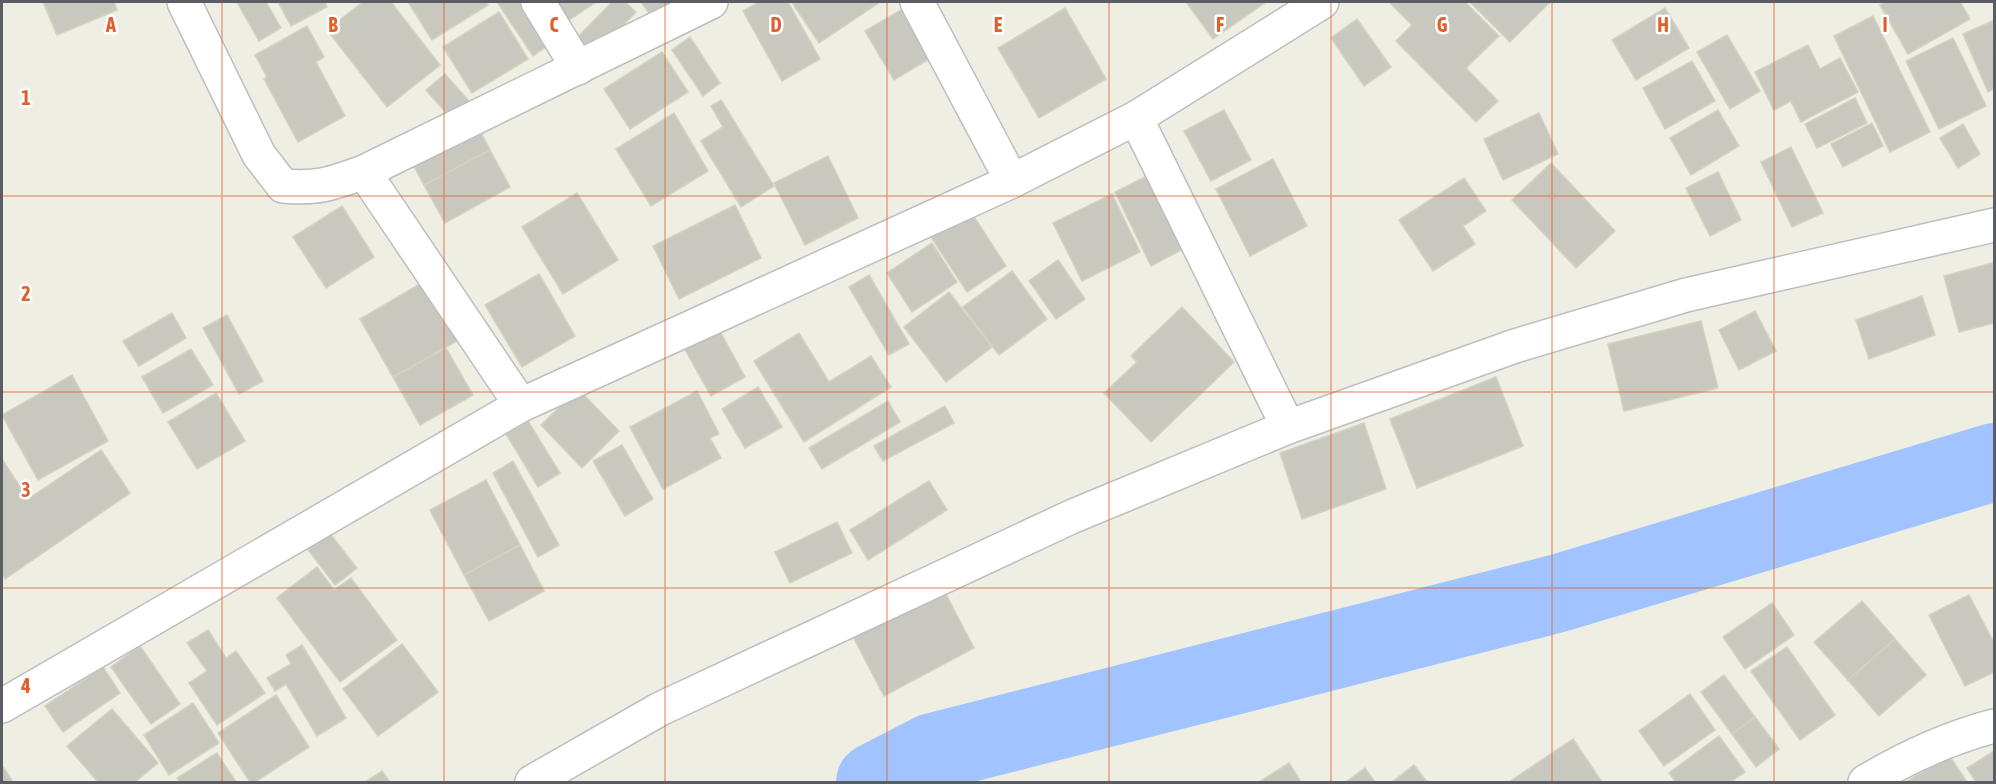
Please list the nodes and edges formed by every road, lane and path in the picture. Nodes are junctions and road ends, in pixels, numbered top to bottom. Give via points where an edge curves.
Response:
1 (184, 2) edge
2 (538, 2) edge
3 (917, 2) edge
4 (1322, 2) edge
5 (699, 4) edge
6 (578, 68) junction
7 (1136, 118) junction
8 (364, 172) junction
9 (1012, 181) junction
10 (1995, 225) edge
11 (521, 405) junction
12 (1288, 428) junction
13 (2, 706) edge
14 (1995, 726) edge
15 (532, 783) edge
16 (1865, 783) edge

1 - 8 street via 260,155 283,186 324,186
2 - 6 street
3 - 9 street
4 - 7 street
5 - 6 street
6 - 8 street
7 - 9 street
7 - 12 street
8 - 11 street
9 - 11 street
10 - 12 street via 1686,295 1515,346
11 - 13 street
12 - 15 street via 1071,517 660,709
14 - 16 street via 1962,734

